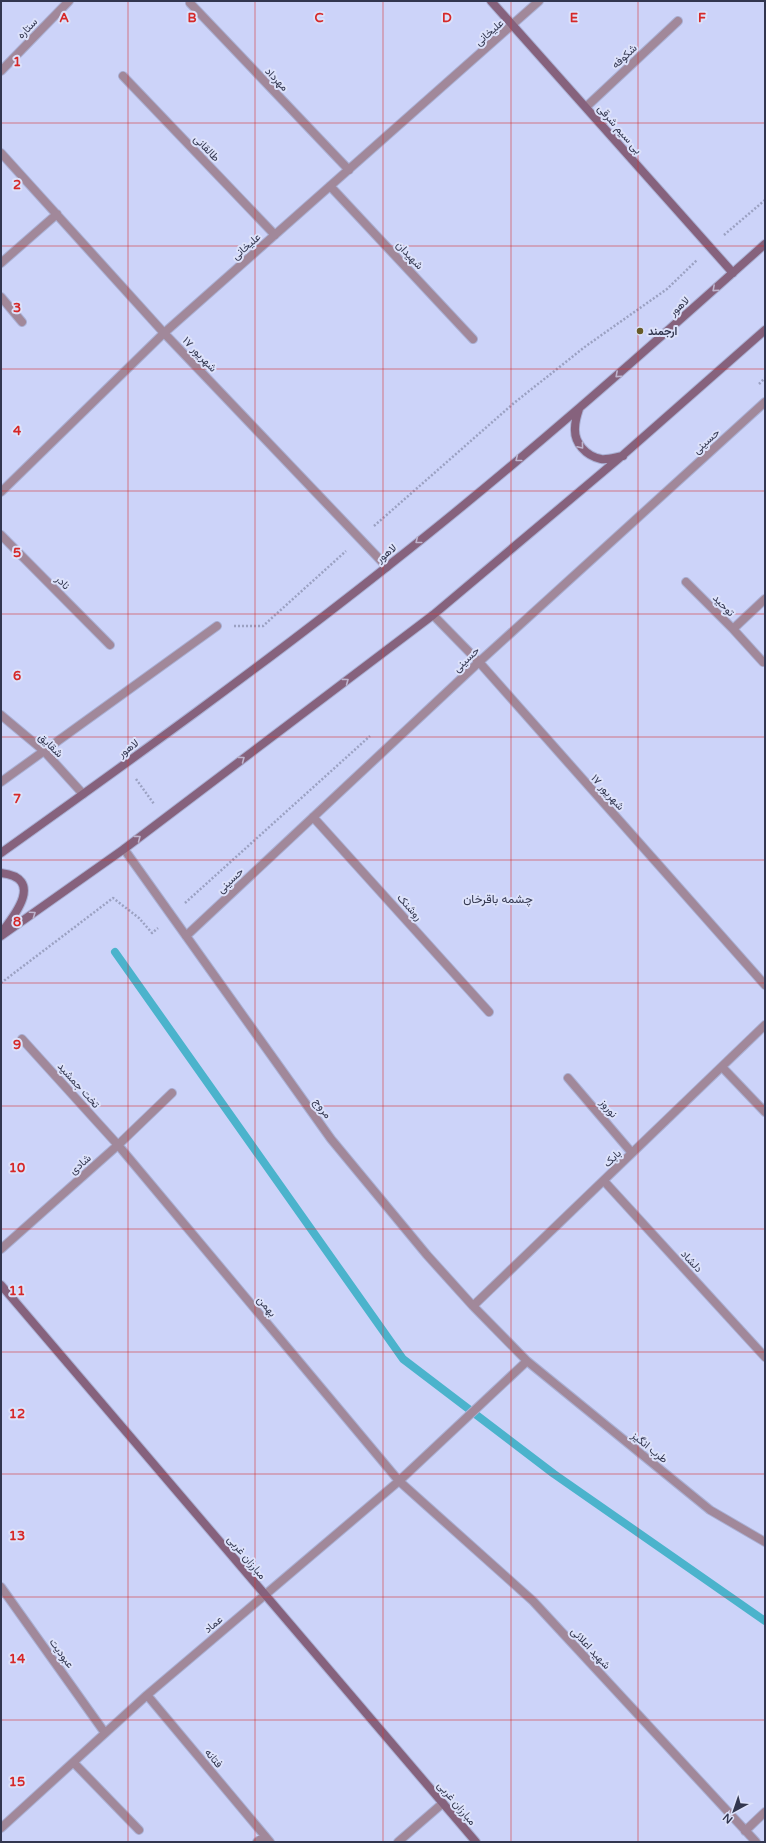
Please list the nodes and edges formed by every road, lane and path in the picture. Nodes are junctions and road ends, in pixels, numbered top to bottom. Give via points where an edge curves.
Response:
1 (69, 1) edge
2 (491, 1) edge
3 (539, 1) edge
4 (190, 3) dead end
5 (678, 21) dead end
6 (513, 26) junction
7 (1, 71) edge
8 (123, 76) dead end
9 (586, 107) junction
10 (1, 153) edge
11 (349, 170) junction
12 (330, 186) junction
13 (765, 200) edge
14 (57, 214) junction
15 (275, 235) junction
16 (765, 244) edge
17 (710, 248) junction
18 (1, 263) edge
19 (733, 273) junction
20 (1, 297) edge
21 (22, 322) dead end
22 (765, 330) edge
23 (164, 333) junction
24 (473, 338) dead end
25 (765, 378) edge
26 (753, 389) dead end
27 (765, 402) edge
28 (579, 409) junction
29 (623, 456) junction
30 (2, 490) edge
31 (1, 535) edge
32 (360, 538) junction
33 (387, 566) junction
34 (686, 582) dead end
35 (765, 599) edge
36 (433, 615) junction
37 (217, 626) joint
38 (733, 629) junction
39 (110, 645) dead end
40 (479, 662) junction
41 (763, 662) dead end
42 (1, 715) edge
43 (372, 734) dead end
44 (44, 751) junction
45 (125, 764) junction
46 (1, 782) edge
47 (83, 794) junction
48 (313, 817) junction
49 (164, 819) junction
50 (124, 849) junction
51 (1, 853) edge
52 (1, 873) edge
53 (172, 915) junction
54 (1, 935) edge
55 (186, 936) junction
56 (1, 983) edge
57 (765, 985) edge
58 (489, 1012) dead end
59 (765, 1024) edge
60 (22, 1039) dead end
61 (722, 1067) junction
62 (568, 1078) dead end
63 (172, 1093) dead end
64 (765, 1112) edge
65 (118, 1145) junction
66 (632, 1153) junction
67 (604, 1181) junction
68 (1, 1249) edge
69 (1, 1285) edge
70 (473, 1306) junction
71 (765, 1357) edge
72 (527, 1361) junction
73 (399, 1480) junction
74 (765, 1542) edge
75 (1, 1587) edge
76 (265, 1594) junction
77 (147, 1695) junction
78 (105, 1733) junction
79 (74, 1763) junction
80 (443, 1803) junction
81 (765, 1812) edge
82 (1, 1828) edge
83 (139, 1830) dead end
84 (745, 1830) junction
85 (267, 1839) edge
86 (257, 1842) edge
87 (398, 1842) edge
88 (476, 1842) edge
89 (756, 1842) edge

1 - 7 street, ستاره
2 - 6 main road, بی سیم شرقی
3 - 6 street
4 - 11 street, مهرداد
5 - 9 street, شکوفه
6 - 9 main road, بی سیم شرقی
6 - 11 street, علیخانی
8 - 15 street, طالقانی
9 - 17 main road, بی سیم شرقی
10 - 14 street, ۱۷ شهریور
11 - 12 street, علیخانی
12 - 15 street, علیخانی
12 - 24 street, شهیدان
13 - 17 path
14 - 18 street
14 - 23 street, ۱۷ شهریور
15 - 23 street, علیخانی
16 - 19 main road, لاهور
17 - 19 main road, بی سیم شرقی
17 - 32 path via 667,289 586,346 514,403
19 -> 28 main road, لاهور
20 - 21 street
22 - 29 main road
23 - 30 street, علیخانی
23 - 32 street, ۱۷ شهریور
25 - 26 path
27 - 40 street, حسینی
28 -> 29 main road via 574,427 581,447 602,459
28 -> 33 main road, لاهور
29 - 36 main road
31 - 39 street, نادر
32 - 33 street, ۱۷ شهریور
32 - 37 path via 263,626
33 - 45 main road, لاهور
34 - 38 street, توحید
35 - 38 street, توحید
36 - 40 street, ۱۷ شهریور
49 -> 36 main road
37 - 44 street
38 - 41 street
40 - 48 street, حسینی
40 - 57 street, ۱۷ شهریور
42 - 44 street, شقایق
43 - 53 path
44 - 46 street
44 - 47 street, شقایق
45 - 47 main road, لاهور
45 - 49 path
47 - 51 main road, لاهور
48 - 55 street, حسینی
48 - 58 street, روشنک
50 -> 49 main road
50 - 53 street, مروج
54 -> 50 main road
52 - 54 main road via 14,876 25,892
53 - 55 street, مروج
53 - 56 path via 152,933 139,918 113,898
55 - 70 street, مروج via 332,1138 427,1255
59 - 61 street, بابک
60 - 65 street, تخت جمشید
61 - 64 street
61 - 66 street, بابک
62 - 66 street, نوروز
63 - 65 street, شادی
65 - 68 street, شادی
65 - 73 street, بهمن
66 - 67 street, بابک
67 - 70 street, بابک
67 - 71 street, دلشاد
69 - 76 main road, مبارزان غربی
70 - 72 street, مروج
72 - 73 street, عماد
72 - 74 street, طرب انگیز via 710,1510
73 - 76 street, عماد
73 - 84 street, شهید اعلائی via 532,1601
75 - 78 street, عبودیت
76 - 77 street, عماد
76 - 80 main road, مبارزان غربی
77 - 78 street, عماد
77 - 85 street, فتانه
78 - 79 street, عماد
79 - 82 street, عماد
79 - 83 street
80 - 87 street
80 - 88 main road, مبارزان غربی
81 - 84 street
84 - 89 street, شهید اعلائی
85 - 86 street, فتانه

